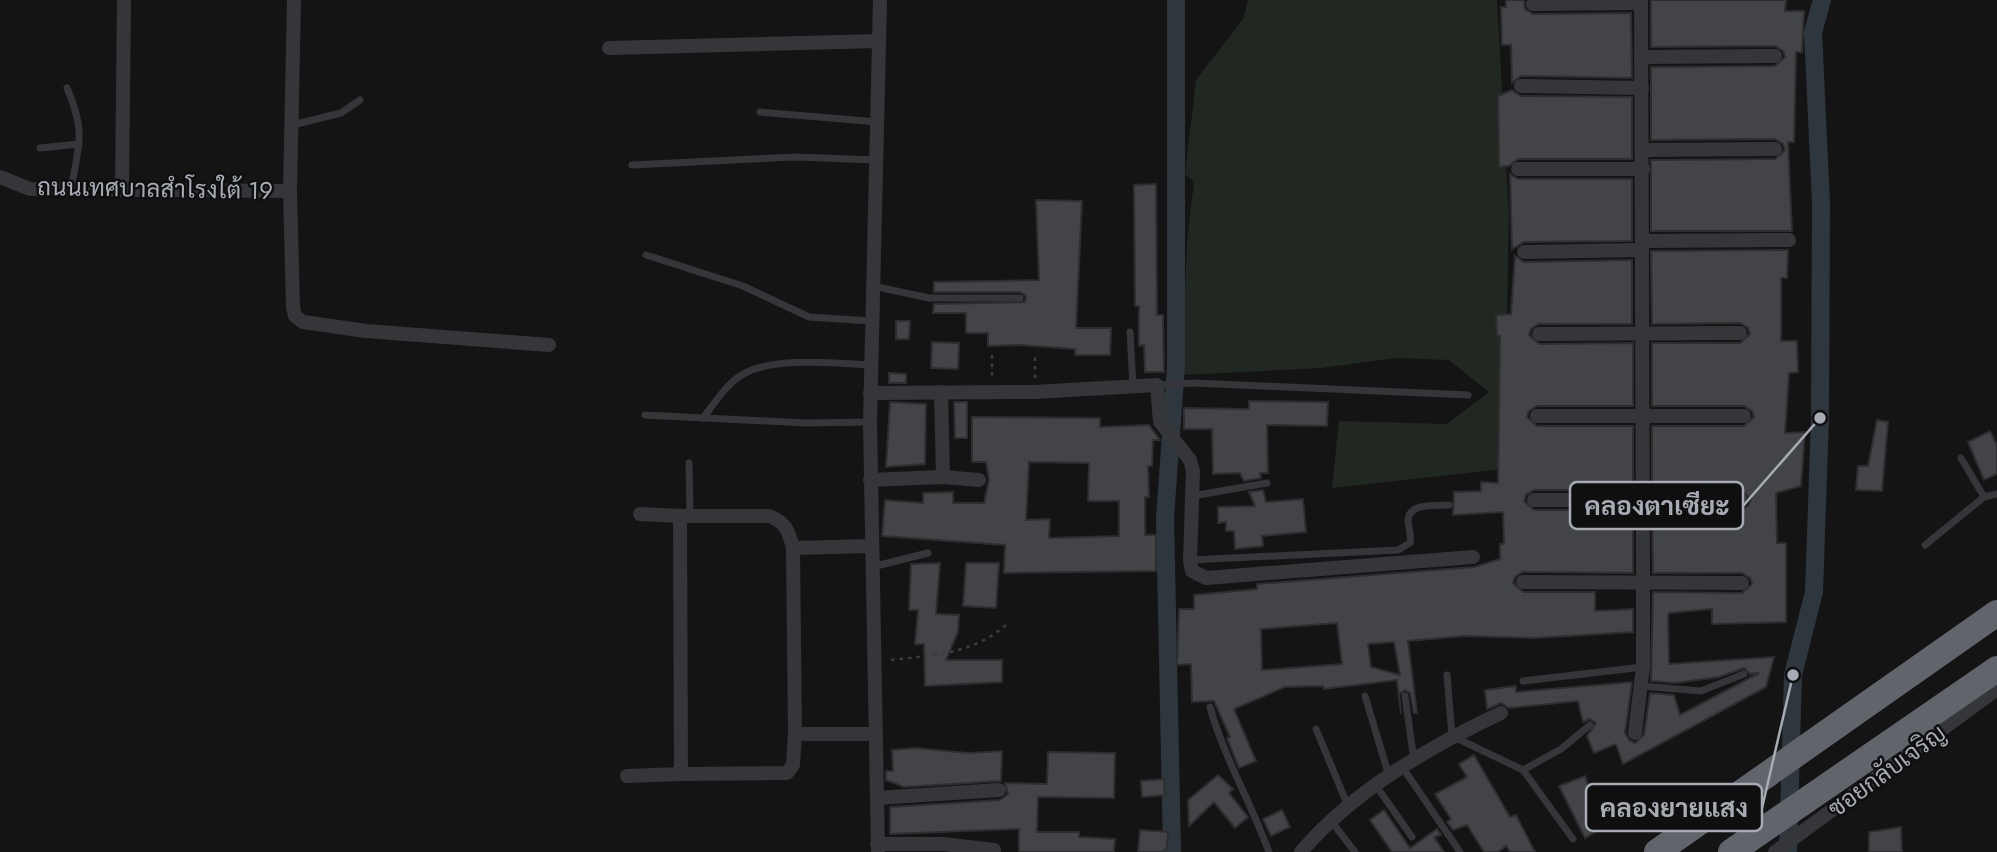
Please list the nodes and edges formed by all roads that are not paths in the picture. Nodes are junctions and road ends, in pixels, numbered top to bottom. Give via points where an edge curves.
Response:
1 (124, 0) edge
2 (294, 0) edge
3 (880, 0) edge
4 (1641, 2) edge
5 (1533, 4) dead end
6 (880, 41) junction
7 (609, 48) dead end
8 (1775, 56) dead end
9 (1641, 57) junction
10 (1521, 86) dead end
11 (67, 88) dead end
12 (1642, 88) junction
13 (360, 100) dead end
14 (761, 112) dead end
15 (878, 122) junction
16 (291, 125) junction
17 (79, 144) junction
18 (40, 148) dead end
19 (1775, 149) dead end
20 (1643, 150) junction
21 (876, 160) junction
22 (632, 164) dead end
23 (1518, 169) dead end
24 (1643, 169) junction
25 (0, 177) edge
26 (71, 189) junction
27 (122, 190) junction
28 (290, 191) junction
29 (1789, 240) dead end
30 (1642, 246) junction
31 (1524, 252) dead end
32 (646, 255) dead end
33 (872, 286) junction
34 (1020, 298) dead end
35 (871, 321) junction
36 (1130, 332) dead end
37 (1740, 333) dead end
38 (1539, 334) dead end
39 (1642, 334) junction
40 (549, 345) dead end
41 (870, 365) junction
42 (1157, 385) junction
43 (1133, 386) junction
44 (941, 392) junction
45 (870, 393) junction
46 (1468, 395) dead end
47 (645, 415) dead end
48 (1537, 416) dead end
49 (1643, 416) junction
50 (1744, 416) dead end
51 (704, 418) junction
52 (870, 422) junction
53 (1961, 458) dead end
54 (690, 463) dead end
55 (943, 477) junction
56 (870, 480) junction
57 (979, 480) dead end
58 (1267, 483) dead end
59 (1997, 495) edge
60 (1192, 496) junction
61 (1984, 497) junction
62 (1644, 499) junction
63 (1534, 500) dead end
64 (1741, 500) dead end
65 (1449, 505) dead end
66 (639, 514) dead end
67 (685, 516) junction
68 (1925, 545) dead end
69 (871, 546) junction
70 (793, 548) junction
71 (928, 553) dead end
72 (1473, 557) dead end
73 (1351, 560) junction
74 (871, 567) junction
75 (1523, 582) dead end
76 (1643, 583) junction
77 (1742, 583) dead end
78 (1997, 613) edge
79 (1643, 667) junction
80 (1997, 668) edge
81 (1744, 674) dead end
82 (1447, 675) dead end
83 (1523, 681) dead end
84 (1641, 686) junction
85 (1997, 689) edge
86 (1365, 696) dead end
87 (1405, 696) dead end
88 (1210, 707) dead end
89 (1501, 713) dead end
90 (1590, 725) dead end
91 (1315, 729) dead end
92 (1635, 733) dead end
93 (795, 734) junction
94 (876, 734) junction
95 (1452, 736) junction
96 (1408, 765) junction
97 (1523, 770) junction
98 (681, 775) junction
99 (627, 776) dead end
100 (1390, 778) junction
101 (1377, 787) junction
102 (999, 790) dead end
103 (877, 798) junction
104 (1349, 807) junction
105 (1331, 821) junction
106 (1412, 837) dead end
107 (1573, 839) dead end
108 (878, 848) edge
109 (944, 848) edge
110 (994, 850) dead end
111 (1269, 852) edge
112 (1301, 852) edge
113 (1355, 852) edge
114 (1460, 852) edge
115 (1657, 852) edge
116 (1731, 852) edge
117 (1775, 852) edge

1 - 27 street
2 - 16 street, ถนนเทศบาลสำโรงใต้ 19
3 - 6 street
4 - 5 street
4 - 9 street
6 - 7 street
6 - 15 street
8 - 9 street
9 - 12 street
10 - 12 street
11 - 17 lane via 80,117
12 - 20 street
13 - 16 lane via 341,113
14 - 15 lane
15 - 21 street
16 - 28 street, ถนนเทศบาลสำโรงใต้ 19
17 - 18 lane
17 - 26 lane
19 - 20 street
20 - 24 street
21 - 22 lane via 795,157
21 - 33 street
23 - 24 street
24 - 30 street
25 - 26 street, ถนนเทศบาลสำโรงใต้ 19 via 30,189
26 - 27 street, ถนนเทศบาลสำโรงใต้ 19
27 - 28 street, ถนนเทศบาลสำโรงใต้ 19
28 - 40 street via 293,307 303,322
29 - 30 street
30 - 31 street
30 - 39 street
32 - 35 lane via 743,286 809,317
33 - 34 lane via 929,298
33 - 35 street
35 - 41 street
36 - 43 lane
37 - 39 street
38 - 39 street
39 - 49 street
41 - 45 street
41 - 51 lane via 821,363 754,369 728,387
42 - 43 street
42 - 46 lane via 1207,383
42 - 60 street via 1160,422 1189,460
43 - 44 street
44 - 45 street
44 - 55 street
45 - 52 street
47 - 51 lane
48 - 49 street
49 - 50 street
49 - 62 street
51 - 52 lane
52 - 56 street
53 - 61 lane
54 - 67 lane
55 - 56 street
55 - 57 street
56 - 69 street
58 - 60 lane
59 - 61 lane
60 - 73 street via 1190,561 1192,571 1206,578
61 - 68 lane
62 - 63 street
62 - 64 street
62 - 76 street
65 - 73 lane via 1417,507 1410,512 1411,536 1406,547
66 - 67 street
67 - 70 street via 769,516 788,529
67 - 98 street
69 - 70 street
69 - 74 street
70 - 93 street
71 - 74 lane
72 - 73 street
74 - 94 street
75 - 76 street
76 - 77 street
76 - 79 street
78 - 115 highway
79 - 83 lane
79 - 84 street
80 - 116 highway
81 - 84 lane via 1701,691
82 - 95 lane
84 - 92 street
85 - 117 street, ซอยกลับเจริญ
86 - 100 lane
87 - 96 lane
88 - 111 lane via 1220,742
89 - 95 street
90 - 97 lane via 1561,749
91 - 104 lane
93 - 94 street
93 - 98 street via 793,765 787,773
94 - 103 street
95 - 96 street
95 - 97 lane
96 - 100 street
96 - 114 lane
97 - 107 lane
98 - 99 street
100 - 101 street
101 - 104 street
101 - 106 lane
102 - 103 street
103 - 108 street
104 - 105 street
105 - 112 street
105 - 113 lane
108 - 109 street
109 - 110 street

